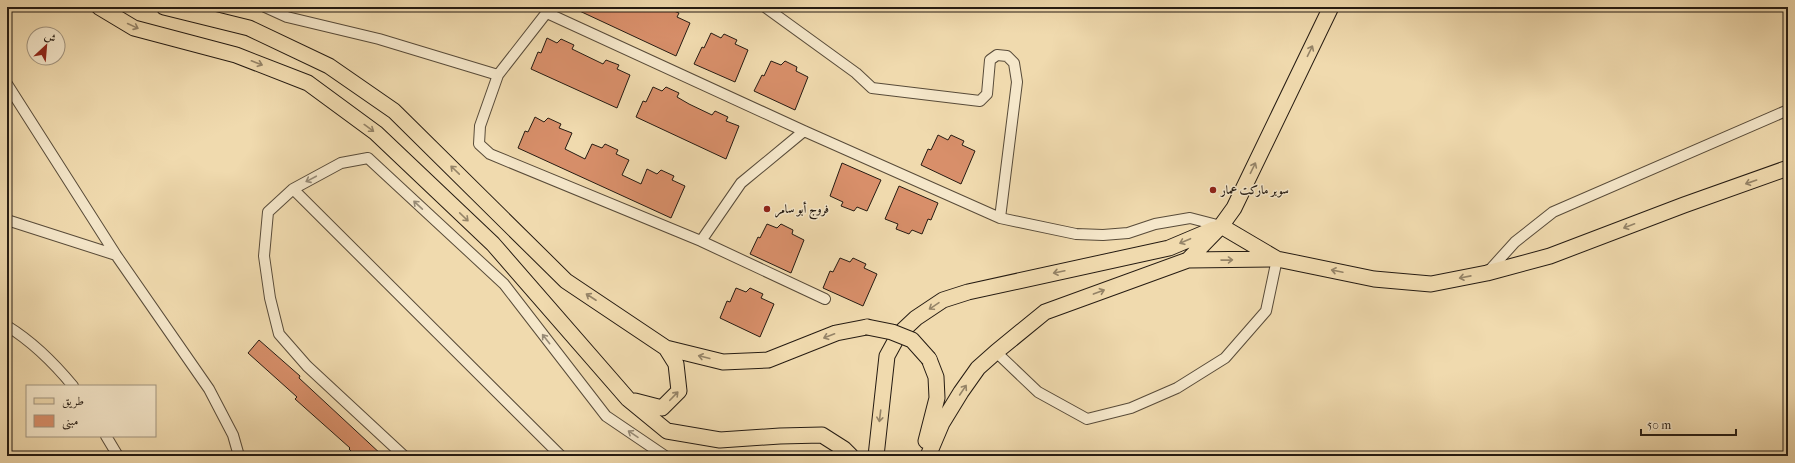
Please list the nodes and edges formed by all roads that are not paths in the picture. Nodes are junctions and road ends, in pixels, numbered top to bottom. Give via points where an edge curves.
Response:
1 (99, 7) edge
2 (164, 7) edge
3 (265, 7) edge
4 (284, 7) edge
5 (765, 7) edge
6 (1331, 7) edge
7 (549, 10) edge
8 (287, 18) junction
9 (498, 75) junction
10 (7, 84) edge
11 (1788, 110) edge
12 (804, 131) junction
13 (1788, 168) edge
14 (293, 188) junction
15 (1000, 218) junction
16 (7, 220) edge
17 (1221, 226) junction
18 (701, 241) junction
19 (116, 255) junction
20 (1277, 259) junction
21 (1188, 260) junction
22 (1487, 273) junction
23 (825, 299) dead end
24 (7, 326) edge
25 (666, 348) junction
26 (996, 352) junction
27 (72, 385) edge
28 (628, 399) junction
29 (107, 437) edge
30 (118, 456) edge
31 (239, 456) edge
32 (404, 456) edge
33 (561, 456) edge
34 (665, 456) edge
35 (851, 456) edge
36 (876, 456) edge
37 (922, 456) edge
38 (928, 456) edge

1 -> 28 main road via 134,28 236,55 308,83 370,128 492,244
25 -> 2 main road via 566,281 394,111 335,71 249,28
3 - 8 street
4 - 8 street
5 - 15 street via 856,73 872,88 980,102 986,94 990,60 997,55 1007,56 1014,63 1017,82
17 -> 6 main road via 1237,202
7 - 9 street
7 - 12 street
8 - 9 street via 379,39
9 - 18 street via 480,126 479,144 490,154
10 - 19 street
11 - 22 street via 1553,212 1515,242
12 - 15 street
12 - 18 street via 741,183
13 -> 22 main road via 1550,256
14 - 32 street via 268,212 265,263 279,334 307,366
14 - 33 street
34 -> 14 street via 606,416 504,284 368,158 341,163
15 - 17 street via 1076,234 1103,235 1128,233 1155,224 1190,218
16 - 19 street
17 - 20 main road
17 - 21 main road
17 -> 36 main road via 1169,248 968,292 943,300 898,334 887,356
18 - 23 street
19 - 31 street via 209,389 233,435
21 -> 20 main road
22 -> 20 main road via 1431,284 1374,279
20 - 26 street via 1266,312 1225,358 1177,388 1131,408 1088,419 1038,392
26 -> 21 main road via 1045,312
24 - 27 street via 51,360
28 -> 25 main road via 662,408 679,391 676,364
37 -> 25 main road, bridge via 937,398 936,377 929,359 912,340 892,332 867,327 836,333 768,360 723,362
38 -> 26 main road via 942,423 961,392 978,368
28 - 35 main road via 667,431 720,440 822,435 844,448
29 - 30 street

